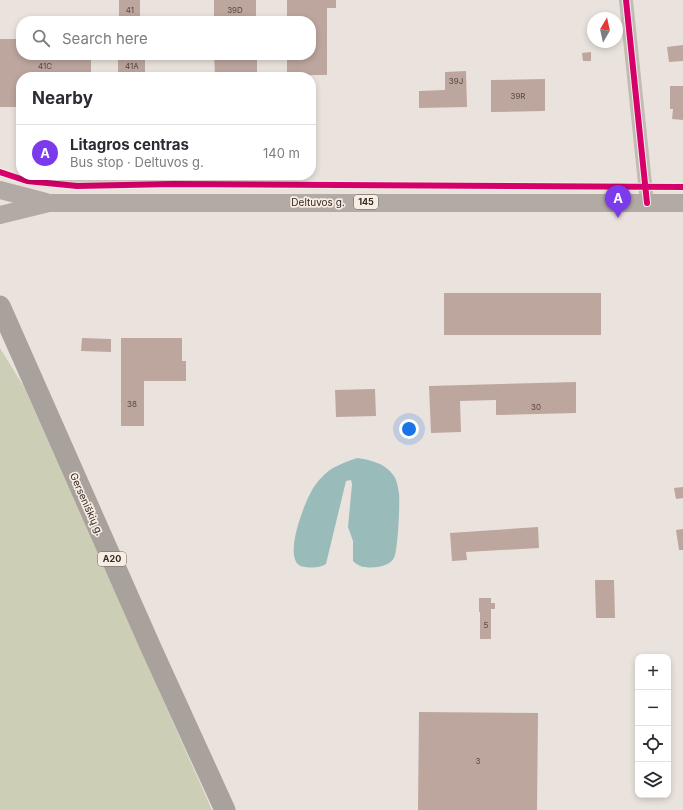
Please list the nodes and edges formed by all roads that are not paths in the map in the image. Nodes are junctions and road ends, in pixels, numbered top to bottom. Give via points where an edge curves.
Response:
1 (626, 0) edge
2 (0, 190) edge
3 (48, 203) junction
4 (647, 203) junction
5 (683, 203) edge
6 (0, 215) edge
7 (0, 306) edge
8 (225, 810) edge

1 - 4 street
2 - 3 main road, Deltuvos g.
3 - 4 main road, Deltuvos g. / 145
3 - 6 main road, Deltuvos g.
4 - 5 main road, Deltuvos g. / 145
7 - 8 highway, Gerseniškių g. / A20

